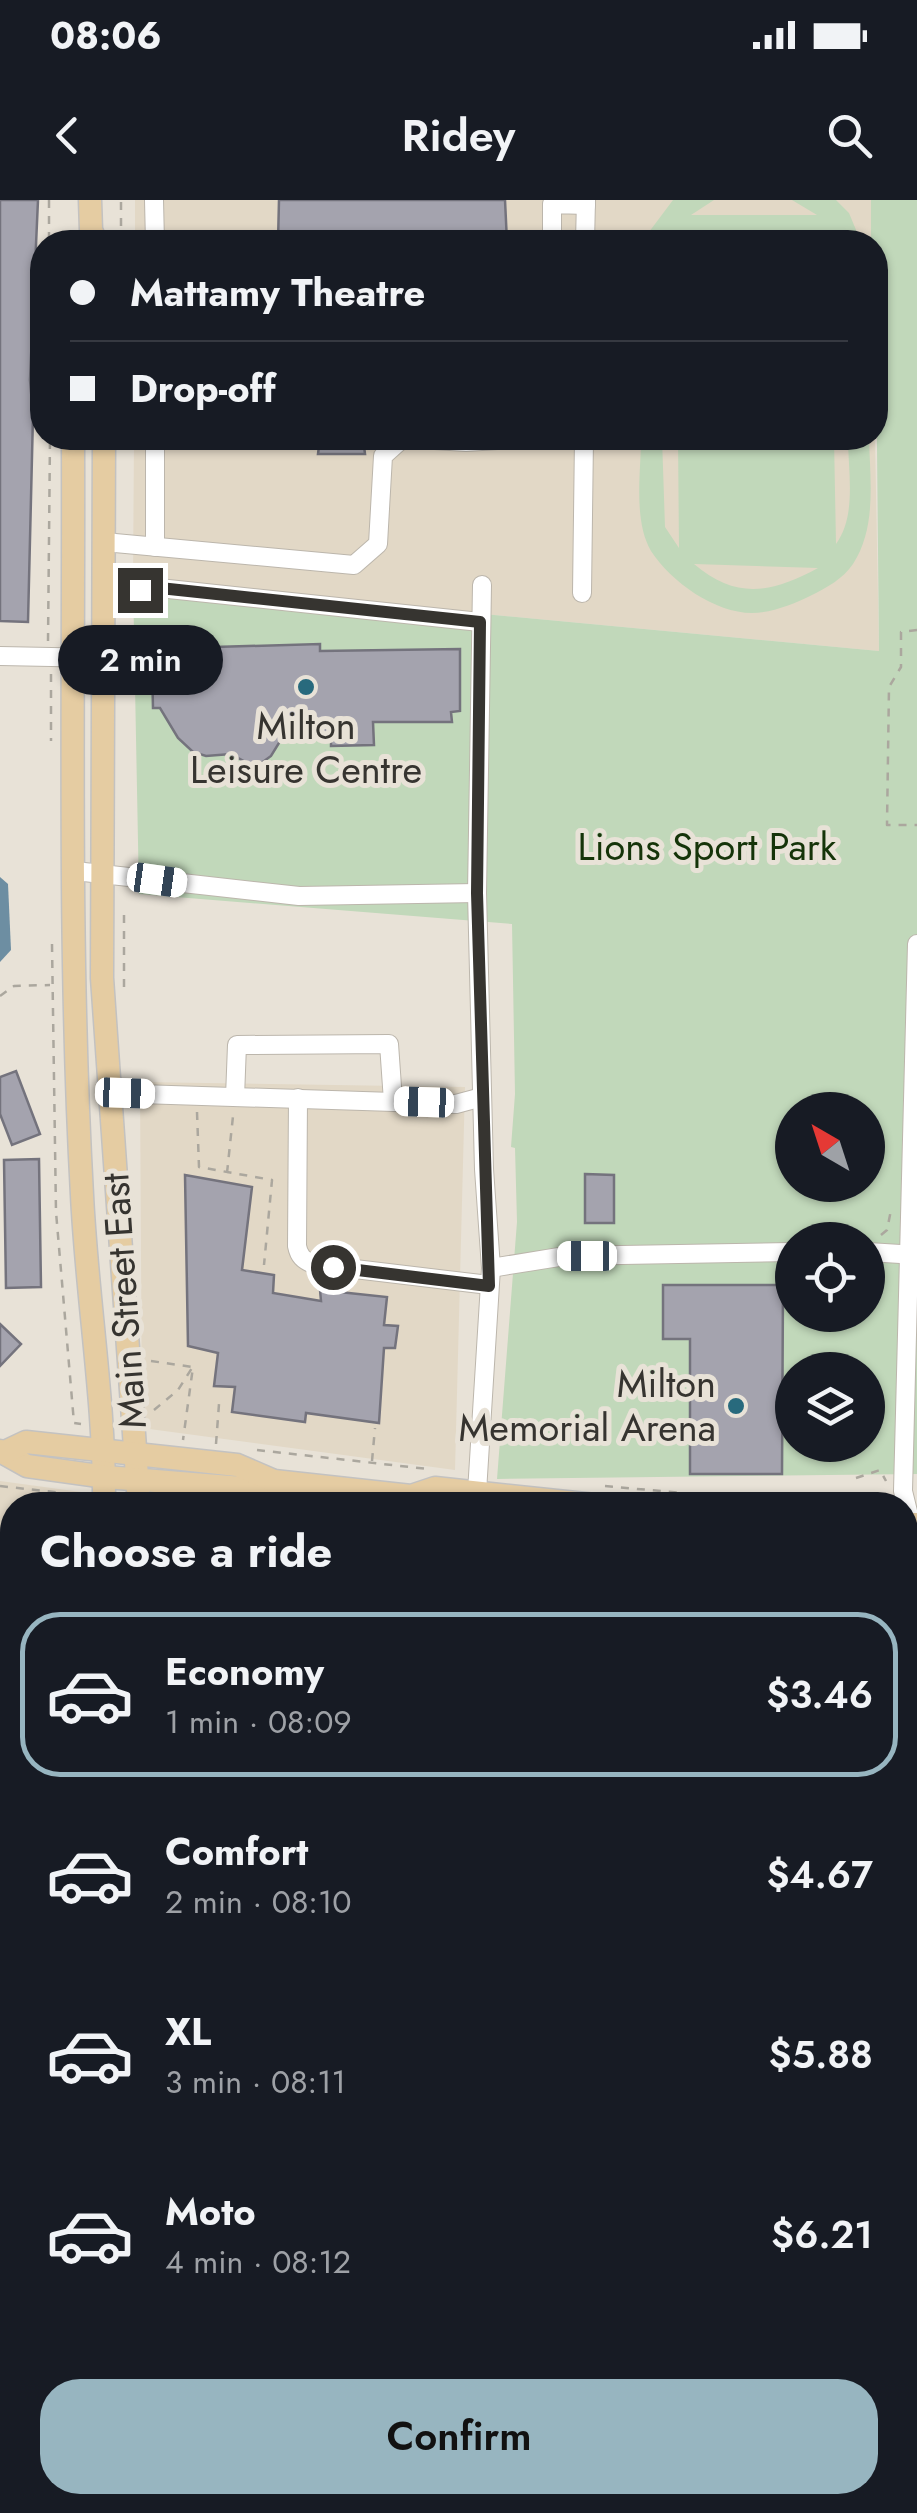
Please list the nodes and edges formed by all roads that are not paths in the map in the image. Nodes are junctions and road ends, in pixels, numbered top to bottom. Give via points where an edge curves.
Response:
1 (90, 200) edge
2 (154, 200) edge
3 (586, 202) edge
4 (90, 230) edge
5 (155, 230) edge
6 (552, 230) edge
7 (585, 230) edge
8 (74, 450) edge
9 (104, 450) edge
10 (155, 450) edge
11 (390, 450) edge
12 (584, 450) edge
13 (104, 542) junction
14 (155, 548) junction
15 (482, 585) dead end
16 (582, 593) dead end
17 (102, 600) junction
18 (480, 622) junction
19 (0, 656) edge
20 (74, 657) junction
21 (102, 658) junction
22 (75, 870) junction
23 (112, 874) junction
24 (477, 893) junction
25 (917, 944) edge
26 (108, 1092) junction
27 (235, 1097) junction
28 (482, 1097) junction
29 (298, 1098) junction
30 (393, 1101) junction
31 (775, 1252) edge
32 (885, 1253) edge
33 (913, 1255) edge
34 (490, 1277) junction
35 (908, 1310) junction
36 (917, 1332) edge
37 (3, 1452) edge
38 (120, 1453) junction
39 (121, 1478) junction
40 (274, 1480) junction
41 (112, 1492) edge
42 (130, 1492) edge
43 (356, 1492) edge
44 (430, 1492) edge
45 (476, 1492) joint
46 (903, 1492) edge

1 - 4 main road
2 - 5 street
3 - 6 street via 552,204
3 - 7 street
8 - 20 main road, Main Street East
9 - 13 main road, Main Street East
10 - 14 street
11 - 14 street via 383,456 378,544 354,565
12 - 16 street
13 - 14 street
13 - 17 main road, Main Street East
15 - 18 street
17 - 18 street via 160,588
17 - 21 main road, Main Street East
18 - 24 street
19 - 20 street
20 - 21 street
20 - 22 main road, Main Street East
21 - 23 main road, Main Street East
22 - 23 street
22 - 38 main road, Main Street East via 82,1198
23 - 24 street via 299,896
23 - 26 main road, Main Street East
24 - 28 street
25 - 33 street
26 - 27 street
26 - 38 main road, Main Street East
27 - 29 street
27 - 30 street via 237,1045 388,1044
28 - 30 street via 456,1104
28 - 34 street
29 - 30 street
29 - 34 street via 298,1246 305,1260
31 - 34 street via 565,1256
32 - 33 street
33 - 35 street
34 - 45 street
35 - 36 street
35 - 46 street
37 - 38 main road via 26,1442
37 - 39 main road via 27,1466
38 - 39 main road, Main Street East
38 - 40 main road via 237,1465
39 - 40 main road via 242,1488
39 - 41 main road, Main Street East
39 - 42 main road, Main Street East
40 - 43 main road
44 - 45 main road

